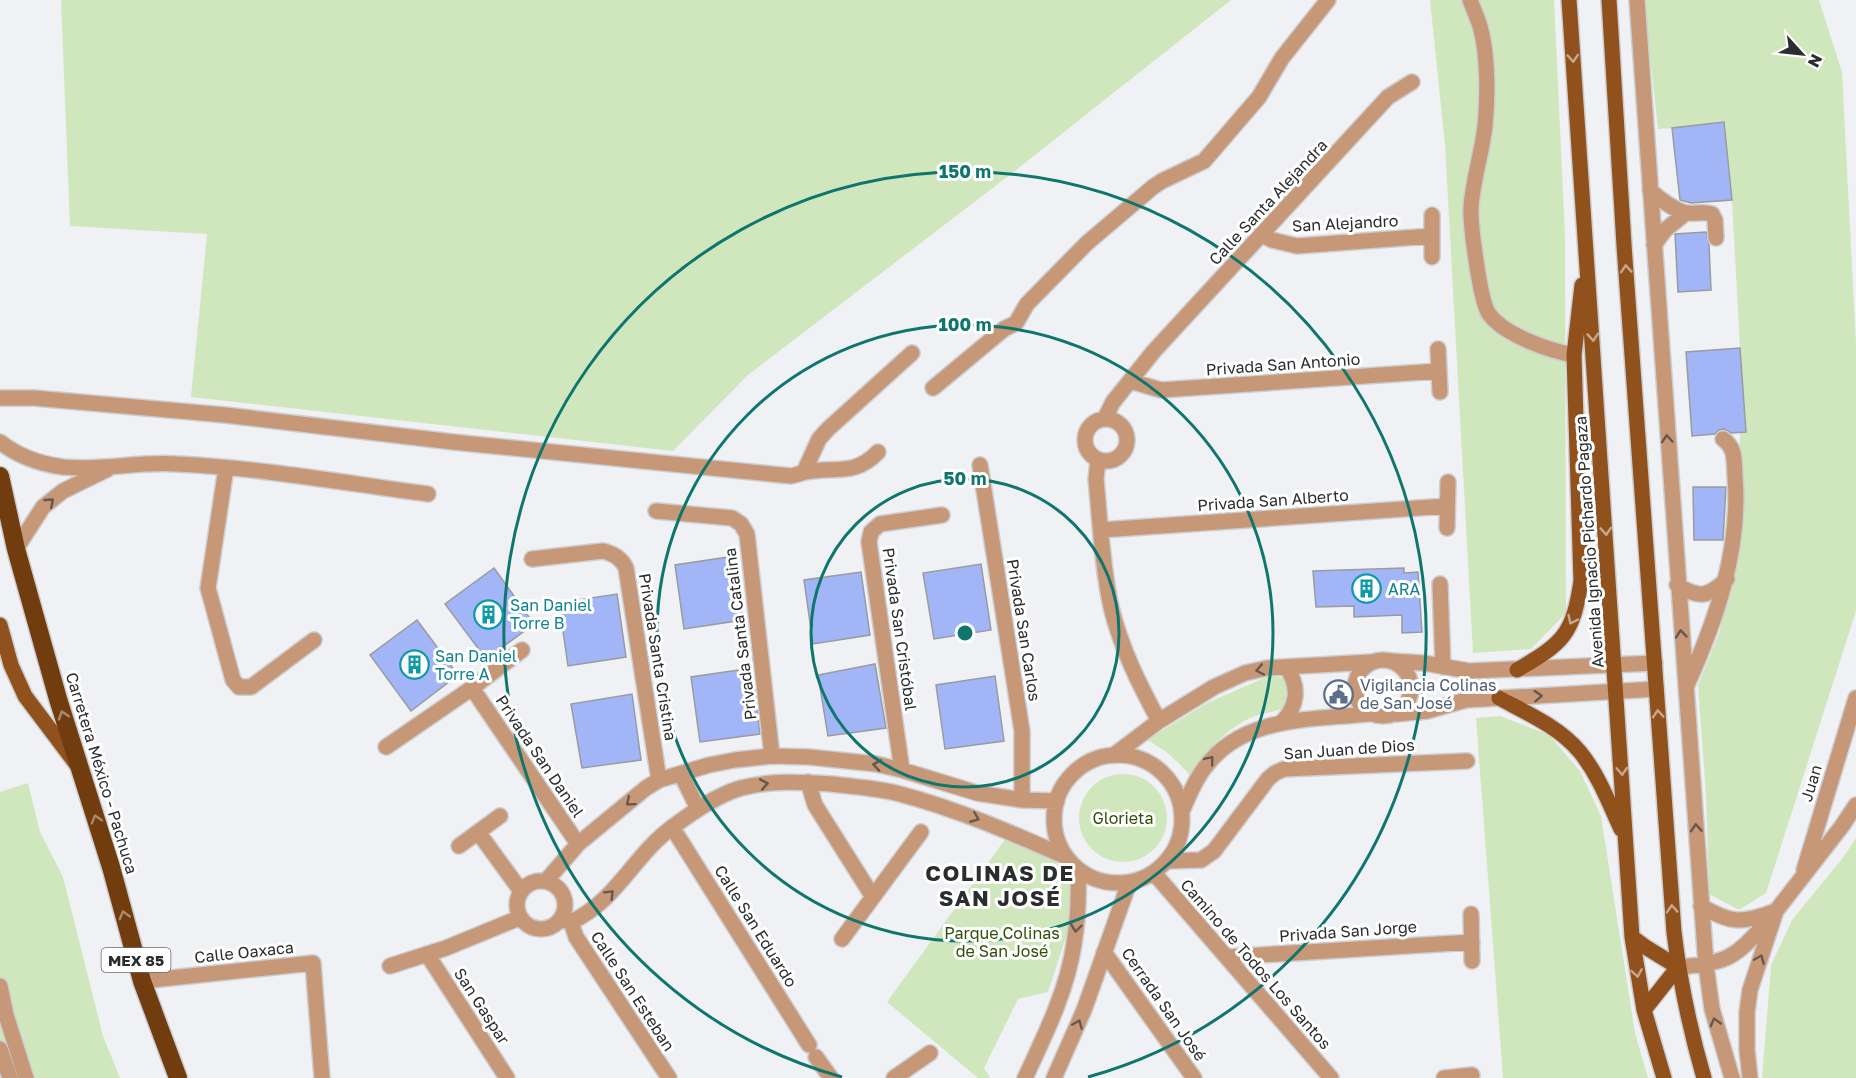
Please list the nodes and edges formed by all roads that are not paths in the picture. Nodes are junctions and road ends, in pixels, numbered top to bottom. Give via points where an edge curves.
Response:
1 (1328, 0) edge
2 (1470, 0) edge
3 (1569, 0) edge
4 (1610, 0) edge
5 (1636, 0) edge
6 (1412, 82) dead end
7 (1650, 190) junction
8 (1686, 213) junction
9 (1432, 215) dead end
10 (1262, 235) junction
11 (1431, 236) junction
12 (1716, 238) dead end
13 (1654, 245) junction
14 (1586, 249) junction
15 (1432, 257) dead end
16 (1438, 350) dead end
17 (912, 353) dead end
18 (1574, 355) junction
19 (1439, 371) junction
20 (1130, 381) junction
21 (933, 388) dead end
22 (1440, 392) dead end
23 (0, 398) edge
24 (1105, 418) junction
25 (1723, 439) dead end
26 (0, 442) edge
27 (878, 452) dead end
28 (1098, 459) junction
29 (981, 465) dead end
30 (113, 466) junction
31 (225, 468) junction
32 (804, 472) junction
33 (0, 476) edge
34 (1448, 482) dead end
35 (428, 494) dead end
36 (1447, 506) junction
37 (656, 511) dead end
38 (942, 515) dead end
39 (1447, 528) dead end
40 (1101, 530) junction
41 (16, 549) junction
42 (532, 559) dead end
43 (1727, 579) junction
44 (1440, 584) dead end
45 (1677, 585) junction
46 (0, 625) edge
47 (314, 640) dead end
48 (522, 650) dead end
49 (1391, 661) junction
50 (1371, 662) junction
51 (1654, 663) junction
52 (1615, 664) junction
53 (1286, 667) junction
54 (1443, 667) junction
55 (1517, 670) junction
56 (472, 688) junction
57 (1686, 688) junction
58 (1656, 689) junction
59 (1617, 692) junction
60 (1499, 698) junction
61 (1856, 698) edge
62 (1368, 714) junction
63 (1397, 714) junction
64 (1159, 721) junction
65 (1281, 723) junction
66 (386, 747) dead end
67 (1114, 755) junction
68 (772, 756) junction
69 (1467, 761) dead end
70 (902, 770) junction
71 (81, 771) junction
72 (681, 774) junction
73 (659, 780) junction
74 (808, 782) junction
75 (951, 786) junction
76 (1022, 800) junction
77 (1057, 801) junction
78 (1856, 805) edge
79 (944, 807) junction
80 (698, 809) junction
81 (1182, 811) junction
82 (500, 816) dead end
83 (672, 827) junction
84 (478, 832) junction
85 (921, 832) dead end
86 (1626, 839) junction
87 (579, 844) junction
88 (459, 846) dead end
89 (1066, 857) junction
90 (1167, 861) junction
91 (1078, 870) junction
92 (1154, 873) junction
93 (1801, 878) junction
94 (546, 881) junction
95 (1129, 883) junction
96 (521, 891) junction
97 (873, 897) junction
98 (1701, 906) junction
99 (1778, 908) junction
100 (1471, 914) dead end
101 (519, 918) junction
102 (566, 921) junction
103 (1632, 937) junction
104 (842, 939) dead end
105 (1472, 942) junction
106 (1104, 952) junction
107 (427, 954) junction
108 (1227, 957) junction
109 (1472, 961) dead end
110 (1706, 965) junction
111 (390, 966) dead end
112 (1678, 967) junction
113 (142, 981) junction
114 (0, 986) edge
115 (1644, 1010) junction
116 (0, 1048) edge
117 (930, 1053) dead end
118 (1472, 1076) dead end
119 (10, 1078) edge
120 (26, 1078) edge
121 (178, 1078) edge
122 (322, 1078) edge
123 (507, 1078) edge
124 (669, 1078) edge
125 (831, 1078) edge
126 (894, 1078) edge
127 (1025, 1078) edge
128 (1054, 1078) edge
129 (1194, 1078) edge
130 (1330, 1078) edge
131 (1444, 1078) edge
132 (1664, 1078) edge
133 (1704, 1078) edge
134 (1732, 1078) edge
135 (1750, 1078) edge

1 - 21 street via 1282,58 1258,98 1204,161 1153,186 1080,251 1027,304 1016,323
2 - 18 street via 1480,27 1486,74 1485,125 1471,208 1486,307 1495,320 1520,337
3 -> 14 main road, Avenida Ignacio Pichardo Pagaza
51 -> 4 main road
5 - 7 street
6 - 10 street, Calle Santa Alejandra via 1389,97
7 - 8 street
7 - 13 street
8 - 12 street via 1712,214
8 - 13 street
9 - 11 street
10 - 11 street, San Alejandro via 1297,246
10 - 20 street, Calle Santa Alejandra
11 - 15 street
45 -> 13 street
14 - 18 main road
14 -> 52 main road, Avenida Ignacio Pichardo Pagaza
16 - 19 street
17 - 32 street via 828,429
18 -> 55 main road via 1581,581 1577,610 1572,624 1550,650
19 - 20 street, Privada San Antonio via 1161,390
19 - 22 street
20 - 24 street, Calle Santa Alejandra
23 - 32 street via 225,415 791,476
24 - 28 street via 1093,423 1084,439 1088,452
24 - 28 street via 1124,429 1127,443 1113,460
25 - 43 street via 1733,450 1736,489 1735,536
26 - 30 street via 39,462 65,467
27 - 32 street via 869,461 848,470
28 - 40 street
29 - 76 street, Privada San Carlos via 1022,731
30 - 31 street via 175,463
41 -> 30 street via 43,507 63,491
31 - 35 street
31 - 47 street via 207,580 233,680 238,687 251,687
33 - 41 highway, Carretera México - Pachuca / MEX 85
34 - 36 street
36 - 39 street
36 - 40 street, Privada San Alberto
37 - 68 street, Privada Santa Catalina via 732,518 744,527
38 - 70 street, Privada San Cristóbal via 880,524 871,532 869,542
40 - 64 street via 1111,605 1122,644
71 -> 41 highway, Carretera México - Pachuca / MEX 85
42 - 73 street, Privada Santa Cristina via 603,551 622,561
43 - 45 street via 1702,595
43 - 57 street
44 - 54 street
57 -> 45 street
46 - 71 main road via 10,665 25,696
48 - 56 street, Privada San Daniel
49 - 50 street
49 - 54 street
49 - 63 street via 1408,674 1412,685 1406,706
50 - 53 street
50 - 62 street via 1362,668 1354,687 1355,697
51 - 52 street
51 - 58 main road
52 - 55 street
52 - 59 main road, Avenida Ignacio Pichardo Pagaza
53 -> 64 street via 1257,669 1214,687
53 - 65 street via 1293,676 1296,696 1289,716
54 - 55 street
56 - 66 street, Privada San Daniel
56 - 87 street, Privada San Daniel
98 -> 57 street
58 - 59 street
112 -> 58 main road
60 -> 59 street
59 -> 86 main road, Avenida Ignacio Pichardo Pagaza
60 - 63 street via 1466,700 1427,711
60 - 86 main road via 1552,728 1578,749
61 - 93 street, Juan
62 - 63 street
62 - 65 street
64 - 67 street
81 -> 65 street via 1200,774 1217,753 1239,736
67 - 77 street via 1095,759 1078,769 1065,783
67 - 81 street via 1133,756 1166,776 1177,792
70 -> 68 street
68 - 72 street via 709,765
69 - 90 street, San Juan de Dios via 1284,769 1268,779 1215,851 1201,860
70 - 75 street
113 -> 71 highway, Carretera México - Pachuca / MEX 85
72 - 73 street
72 - 80 street
73 -> 87 street
74 - 79 street via 872,788
80 -> 74 street via 741,788
74 - 97 street via 815,805
75 - 76 street
75 - 79 street
76 - 77 street
77 - 89 street via 1055,830
78 - 93 street
79 -> 89 street
80 - 83 street
81 - 90 street via 1177,846
82 - 84 street
102 -> 83 street via 598,906
83 - 125 street, Calle San Eduardo
84 - 88 street
84 - 96 street
85 - 97 street
86 - 103 main road, Avenida Ignacio Pichardo Pagaza
87 - 94 street
89 - 91 street
90 - 92 street
91 - 95 street via 1097,880
91 -> 127 street via 1076,928 1067,976
92 - 95 street
92 - 108 street, Camino de Todos Los Santos
93 - 99 street
94 - 96 street via 532,882
94 - 102 street via 560,889 564,897
95 - 106 street
96 - 101 street via 516,904
97 - 104 street
98 - 99 street via 1733,921 1750,920
98 - 110 street
99 - 110 street via 1739,951
135 -> 99 street via 1750,990
100 - 105 street
101 - 102 street via 540,930
101 - 107 street
102 - 124 street, Calle San Esteban
103 - 112 main road
103 -> 115 main road, Avenida Ignacio Pichardo Pagaza
105 - 108 street, Privada San Jorge
105 - 109 street
128 -> 106 street
106 - 129 street, Cerrada San José
107 - 111 street
107 - 123 street, San Gaspar
108 - 130 street, Camino de Todos Los Santos
110 - 112 street
134 -> 110 street via 1712,1009
112 - 115 main road
112 - 133 main road
113 - 121 highway, Carretera México - Pachuca / MEX 85
113 - 122 street, Calle Oaxaca via 313,963
114 - 120 street
115 - 132 main road, Avenida Ignacio Pichardo Pagaza
116 - 119 street
117 - 126 street
118 - 131 street

